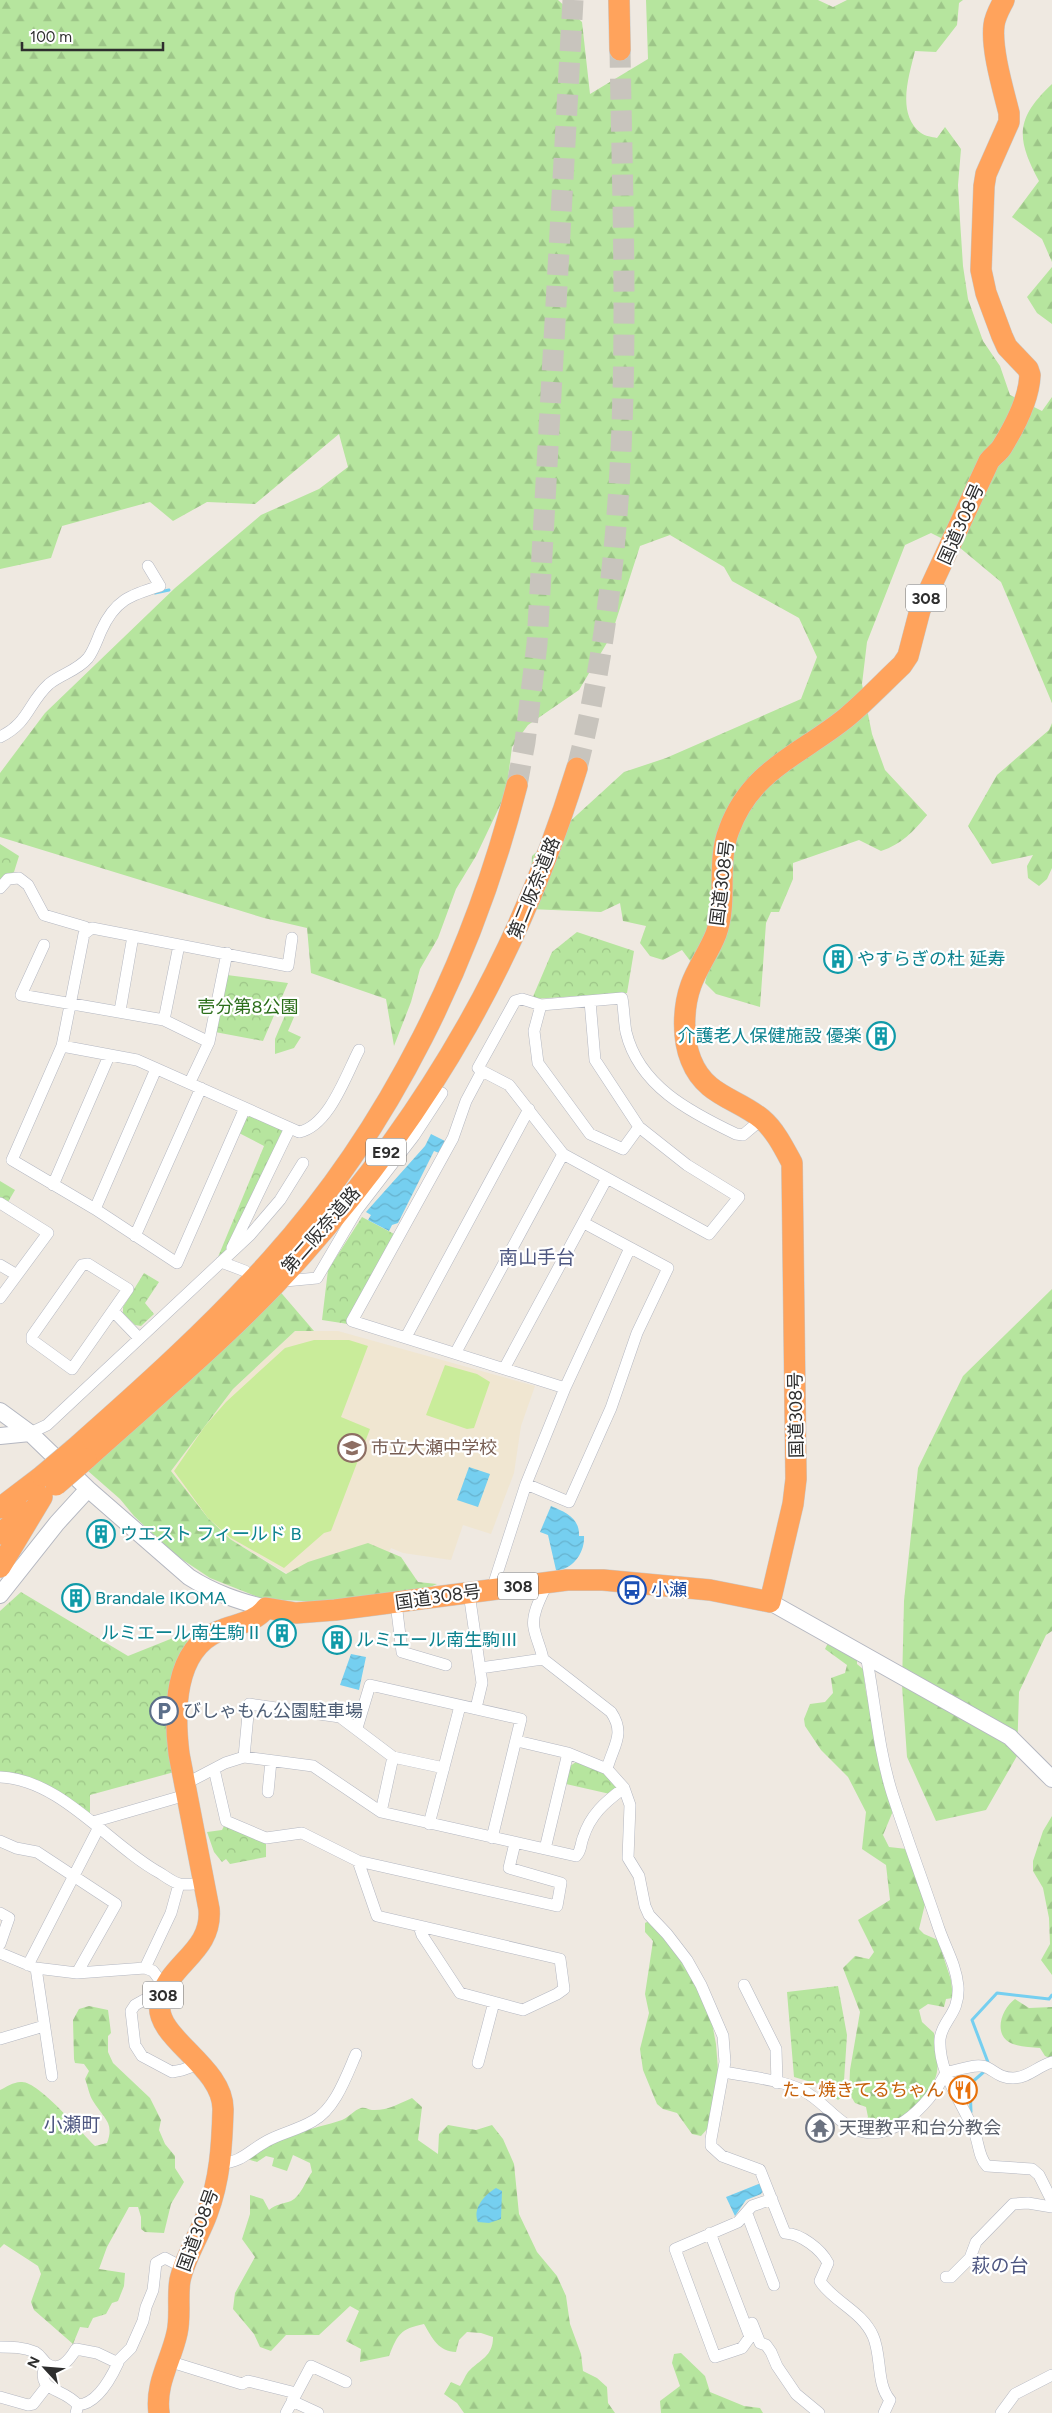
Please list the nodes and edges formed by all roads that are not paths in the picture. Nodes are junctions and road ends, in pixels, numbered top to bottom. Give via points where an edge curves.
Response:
1 (618, 0) edge
2 (1004, 0) edge
3 (620, 50) tunnel mouth
4 (148, 566) dead end
5 (0, 737) edge
6 (577, 768) tunnel mouth
7 (516, 785) tunnel mouth
8 (0, 888) edge
9 (88, 931) junction
10 (133, 936) junction
11 (292, 938) dead end
12 (44, 945) dead end
13 (179, 945) junction
14 (227, 953) junction
15 (590, 1000) junction
16 (72, 1004) junction
17 (541, 1005) junction
18 (120, 1011) junction
19 (164, 1020) junction
20 (209, 1042) junction
21 (62, 1046) junction
22 (359, 1050) dead end
23 (108, 1056) junction
24 (156, 1068) junction
25 (482, 1071) junction
26 (190, 1082) junction
27 (201, 1088) junction
28 (442, 1093) dead end
29 (245, 1108) junction
30 (529, 1109) junction
31 (762, 1118) junction
32 (290, 1128) junction
33 (639, 1128) junction
34 (563, 1154) junction
35 (302, 1163) dead end
36 (607, 1178) junction
37 (53, 1185) junction
38 (0, 1203) edge
39 (95, 1209) junction
40 (584, 1223) junction
41 (135, 1236) junction
42 (630, 1248) junction
43 (226, 1258) junction
44 (0, 1265) edge
45 (245, 1271) dead end
46 (17, 1275) junction
47 (285, 1281) dead end
48 (0, 1298) edge
49 (114, 1312) junction
50 (406, 1337) junction
51 (139, 1338) junction
52 (456, 1352) junction
53 (505, 1367) junction
54 (565, 1388) junction
55 (0, 1411) edge
56 (30, 1434) junction
57 (0, 1436) edge
58 (80, 1454) junction
59 (526, 1484) junction
60 (46, 1486) junction
61 (88, 1489) junction
62 (0, 1493) edge
63 (0, 1508) edge
64 (0, 1534) edge
65 (0, 1568) edge
66 (548, 1582) junction
67 (492, 1589) junction
68 (469, 1593) junction
69 (0, 1595) edge
70 (770, 1602) junction
71 (396, 1603) junction
72 (266, 1608) junction
73 (866, 1655) junction
74 (543, 1659) junction
75 (446, 1665) dead end
76 (480, 1668) junction
77 (460, 1706) junction
78 (476, 1708) junction
79 (357, 1728) junction
80 (516, 1741) junction
81 (568, 1753) junction
82 (244, 1757) junction
83 (393, 1757) junction
84 (271, 1760) junction
85 (444, 1768) junction
86 (214, 1769) junction
87 (607, 1769) junction
88 (0, 1777) edge
89 (1052, 1779) edge
90 (624, 1788) junction
91 (185, 1789) junction
92 (268, 1792) dead end
93 (381, 1812) junction
94 (96, 1824) junction
95 (429, 1824) junction
96 (492, 1838) junction
97 (0, 1841) edge
98 (515, 1843) junction
99 (545, 1850) junction
100 (358, 1861) junction
101 (73, 1875) junction
102 (180, 1884) junction
103 (204, 1884) junction
104 (0, 1913) edge
105 (419, 1926) junction
106 (0, 1944) edge
107 (0, 1953) edge
108 (32, 1967) junction
109 (144, 1968) junction
110 (77, 1974) junction
111 (744, 1985) dead end
112 (163, 1995) junction
113 (494, 2002) junction
114 (44, 2026) junction
115 (0, 2039) edge
116 (356, 2054) dead end
117 (1052, 2062) edge
118 (478, 2063) dead end
119 (199, 2064) junction
120 (724, 2072) junction
121 (946, 2073) junction
122 (52, 2076) dead end
123 (777, 2083) junction
124 (220, 2164) junction
125 (772, 2199) junction
126 (1052, 2201) edge
127 (1052, 2207) edge
128 (747, 2214) junction
129 (710, 2233) junction
130 (184, 2268) junction
131 (946, 2277) dead end
132 (774, 2285) dead end
133 (742, 2318) junction
134 (0, 2347) edge
135 (168, 2361) junction
136 (117, 2362) junction
137 (46, 2364) junction
138 (1052, 2375) edge
139 (346, 2382) dead end
140 (47, 2386) junction
141 (0, 2397) edge
142 (294, 2397) junction
143 (77, 2409) edge
144 (160, 2413) edge
145 (286, 2413) edge
146 (318, 2413) edge
147 (819, 2413) edge
148 (884, 2413) edge
149 (1001, 2413) edge

1 - 3 highway
2 - 31 highway, 国道308号 / 308 via 993,31 1010,113 986,174 981,270 1002,336 1007,347 1028,369 1029,386 1016,425 989,461 920,610 905,661 848,716 770,771 742,805 729,828 723,851 719,923 690,986 685,1017 686,1040 691,1061 700,1076 713,1089
4 - 5 street via 160,586 127,596 102,629 88,659 50,684 19,725
6 - 58 highway, 第二阪奈道路 / E92 via 542,873 482,1002 452,1055 390,1146 302,1256 230,1329
7 - 58 highway, 第二阪奈道路 / E92 via 486,888 454,971 395,1087 354,1153 273,1259
8 - 9 street via 8,880 19,878 28,885 44,915 85,927
9 - 10 street via 92,928
9 - 16 street via 84,934
10 - 13 street
10 - 18 street
11 - 14 street via 288,966
12 - 16 street via 21,995
13 - 14 street
13 - 19 street
14 - 20 street
15 - 17 street
15 - 31 street via 622,998 626,1032 636,1057 643,1070 666,1095 736,1134 743,1135
15 - 33 street via 595,1060
16 - 18 street
16 - 21 street
17 - 25 street via 522,999 515,1001 478,1068
17 - 33 street via 534,1030 538,1063 590,1134 622,1149
18 - 19 street
19 - 20 street
20 - 26 street
21 - 23 street
21 - 37 street via 12,1160
22 - 32 street via 318,1123 300,1132
23 - 24 street via 137,1060
23 - 37 street
24 - 26 street
24 - 39 street
25 - 30 street via 509,1085
25 - 50 street via 466,1101 453,1138 352,1321
26 - 27 street
27 - 29 street
27 - 41 street
28 - 47 street via 414,1136 357,1210 317,1278
29 - 32 street
29 - 41 street via 177,1263
30 - 34 street
30 - 50 street
31 - 70 highway, 国道308号 / 308 via 792,1163 793,1183 796,1479
32 - 43 street
33 - 36 street via 687,1165 739,1197 709,1234
34 - 36 street
34 - 52 street
35 - 43 street via 280,1200
36 - 40 street
37 - 39 street
38 - 46 street via 48,1233
39 - 41 street
40 - 42 street
40 - 53 street
42 - 54 street
42 - 59 street via 668,1268 637,1333 611,1408 569,1502
43 - 45 street
43 - 51 street
44 - 46 street
46 - 48 street
49 - 49 street via 72,1369 32,1340 82,1265 88,1264 128,1290
49 - 51 street
50 - 52 street
51 - 56 street via 47,1425
52 - 53 street
53 - 54 street
54 - 59 street
55 - 56 street
56 - 57 street
56 - 61 street
58 - 60 highway, 第二阪奈道路 / E92, bridge
59 - 67 street
60 - 62 highway
60 - 63 highway, 第二阪奈道路 / E92
60 - 64 highway, 第二阪奈道路 / E92
60 - 65 highway
61 - 69 street
61 - 72 street via 189,1578 231,1600
66 - 67 highway, 国道308号 / 308
66 - 70 highway, 国道308号 / 308 via 603,1580 710,1590
66 - 74 street via 533,1625
67 - 68 highway, 国道308号 / 308
68 - 71 highway, 国道308号 / 308
68 - 76 street
70 - 73 street
71 - 72 highway, 国道308号 / 308 via 296,1613
71 - 75 street via 402,1652
72 - 91 highway, 308 via 246,1623 213,1634 198,1646 187,1662 176,1722
73 - 89 street via 1010,1736
73 - 121 street via 891,1791 942,1937 954,1962 957,2005 940,2037
74 - 76 street
74 - 87 street via 611,1712 619,1723 619,1733
76 - 78 street via 482,1683
77 - 78 street
77 - 79 street via 370,1685
77 - 85 street
78 - 80 street via 521,1720
79 - 82 street via 331,1714 248,1704
79 - 83 street
80 - 81 street
80 - 96 street
81 - 87 street
81 - 99 street
82 - 84 street
82 - 86 street
83 - 85 street
83 - 93 street
84 - 92 street
84 - 93 street via 319,1768
85 - 95 street
86 - 91 street
86 - 100 street via 226,1821 266,1838 302,1833
87 - 90 street
88 - 94 street via 28,1783
90 - 99 street via 602,1804 591,1818 582,1839 581,1851 576,1856
90 - 120 street via 630,1805 628,1858 639,1876 644,1906 687,1960 701,1985 723,2036
91 - 94 street
91 - 103 highway, 308
93 - 95 street
94 - 101 street
94 - 102 street via 144,1865
95 - 96 street
96 - 98 street
97 - 101 street via 37,1852
98 - 99 street
98 - 100 street via 510,1868 561,1883 556,1906
100 - 105 street via 377,1916
101 - 108 street
101 - 110 street via 116,1904
102 - 103 street
102 - 109 street via 171,1913
103 - 112 highway, 308 via 210,1917 207,1934
104 - 106 street via 9,1918
105 - 113 street via 460,1993
105 - 113 street via 560,1959 564,1989 557,1994 523,2010
107 - 108 street
108 - 110 street
108 - 114 street
109 - 110 street
109 - 112 street via 153,1972
111 - 123 street via 776,2049
112 - 119 highway, 国道308号 / 308 via 165,2023
112 - 119 street via 144,2000 131,2011 135,2045 142,2056 172,2072
113 - 118 street
114 - 115 street
114 - 122 street
116 - 124 street via 342,2086 325,2112 315,2120 264,2142 243,2159
117 - 121 street via 1014,2078 1001,2077 981,2066
119 - 124 highway, 国道308号 / 308 via 214,2080 222,2095
120 - 123 street
120 - 125 street via 711,2146 722,2156 760,2170
121 - 123 street via 928,2102 886,2130 873,2133 847,2125 814,2096
121 - 126 street via 976,2135 983,2162 987,2166 1032,2169 1039,2175
124 - 130 highway, 国道308号 / 308 via 208,2213
125 - 128 street via 752,2206
125 - 148 street via 785,2233 815,2247 826,2258 828,2262 820,2281 822,2284 862,2319 874,2338 884,2387 890,2400
127 - 131 street via 1013,2204 976,2242 970,2258 962,2267 951,2277
128 - 129 street via 738,2222
128 - 132 street
129 - 133 street
129 - 133 street via 675,2249 715,2357 742,2348 750,2336
130 - 135 highway, 国道308号 / 308 via 180,2285 179,2326
130 - 136 street via 165,2258 156,2263 153,2290 143,2321 131,2348
133 - 147 street via 751,2320 760,2343 771,2352 796,2394
134 - 137 street via 37,2353
135 - 142 street via 242,2384 248,2380
135 - 144 highway, 国道308号 / 308 via 159,2388
136 - 137 street via 97,2353 76,2349 64,2366
136 - 143 street via 101,2391
137 - 140 street via 42,2377
138 - 149 street via 1015,2394
139 - 142 street via 311,2366
140 - 141 street via 33,2404
140 - 143 street via 70,2396
142 - 145 street
142 - 146 street

